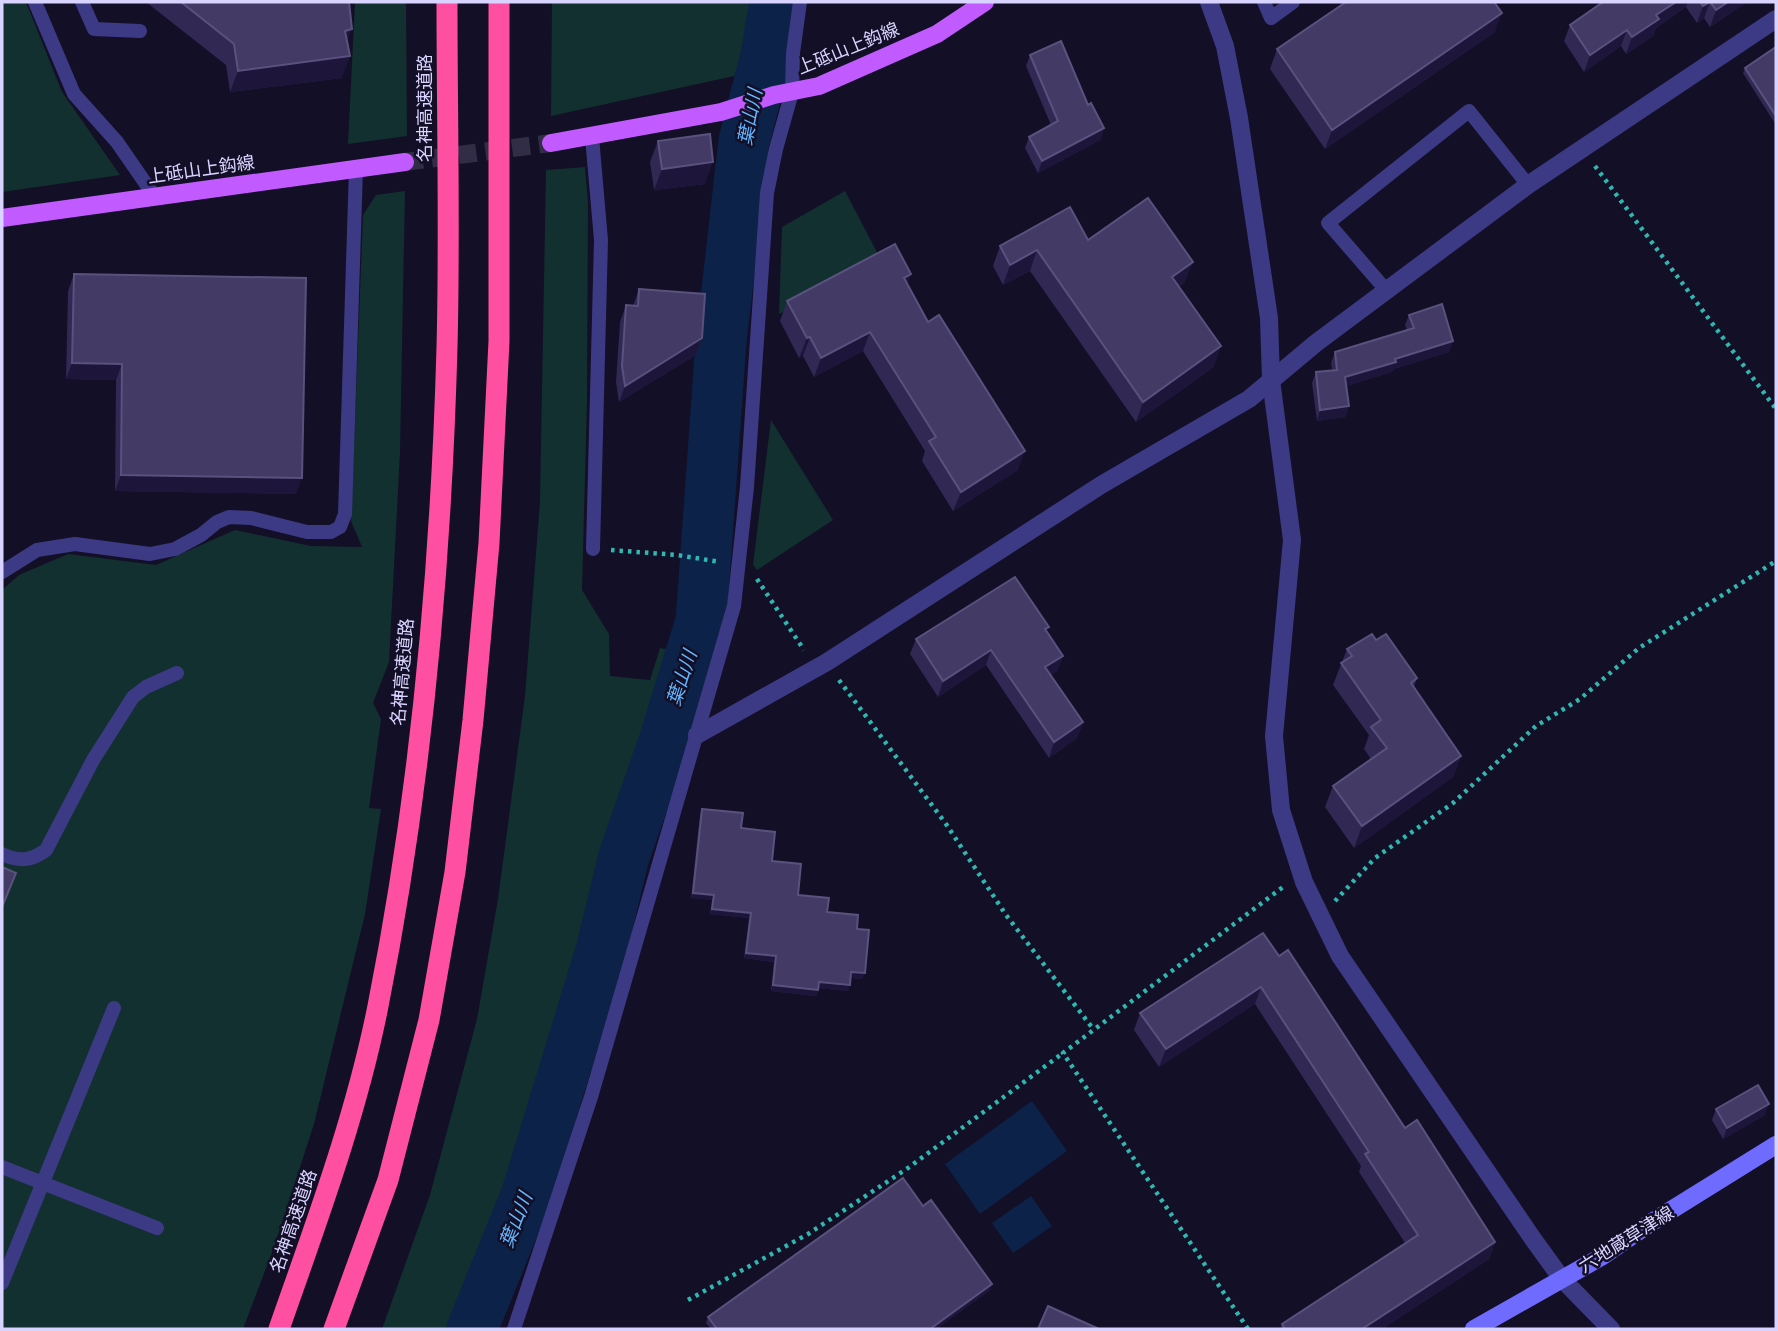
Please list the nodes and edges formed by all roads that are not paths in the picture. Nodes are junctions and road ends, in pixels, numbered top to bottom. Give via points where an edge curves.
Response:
1 (35, 2) edge
2 (82, 2) edge
3 (447, 2) edge
4 (499, 2) edge
5 (800, 2) edge
6 (985, 2) edge
7 (1209, 2) edge
8 (1264, 2) edge
9 (1293, 2) edge
10 (1776, 19) edge
11 (140, 31) dead end
12 (792, 92) junction
13 (592, 137) junction
14 (551, 142) tunnel mouth
15 (405, 162) tunnel mouth
16 (356, 169) junction
17 (1528, 185) junction
18 (155, 197) junction
19 (2, 218) edge
20 (1386, 290) junction
21 (1271, 380) junction
22 (593, 549) road end
23 (2, 572) edge
24 (177, 673) dead end
25 (697, 736) junction
26 (2, 854) edge
27 (114, 1008) dead end
28 (1776, 1145) edge
29 (2, 1167) edge
30 (43, 1183) junction
31 (157, 1228) dead end
32 (1562, 1279) junction
33 (2, 1283) edge
34 (279, 1329) edge
35 (334, 1329) edge
36 (514, 1329) edge
37 (1474, 1329) edge
38 (1611, 1329) edge

1 - 18 lane via 74,94 117,142
2 - 11 lane via 94,29
3 - 34 highway, 名神高速道路 via 447,346 438,535 403,865 377,1009 337,1165
4 - 35 highway via 499,341 489,543 455,872 429,1020 388,1180
5 - 12 lane
6 - 12 main road, 上砥山上鈎線 via 937,34 819,86
7 - 21 street via 1225,46 1239,118 1269,318
8 - 9 lane via 1271,18
10 - 17 street
12 - 13 main road, 上砥山上鈎線 via 721,112
12 - 25 lane via 767,193 734,606
13 - 14 main road, 上砥山上鈎線
13 - 22 lane via 601,240
15 - 16 main road, 上砥山上鈎線
16 - 18 main road, 上砥山上鈎線
16 - 23 lane via 345,514 340,527 331,533 307,532 229,517 175,549 150,554 75,544 37,550
17 - 20 street
17 - 20 lane via 1469,111 1328,223
18 - 19 main road, 上砥山上鈎線
20 - 21 street
21 - 25 street via 1249,399 1101,485 822,665
21 - 32 street via 1292,540 1274,736 1281,810 1301,873 1340,956
24 - 26 lane via 133,697 93,760 46,850 26,860
25 - 36 lane via 591,1097
27 - 30 lane
28 - 32 main road, 六地蔵草津線
29 - 30 lane
30 - 31 lane
30 - 33 lane
32 - 37 main road, 六地蔵草津線
32 - 38 street

